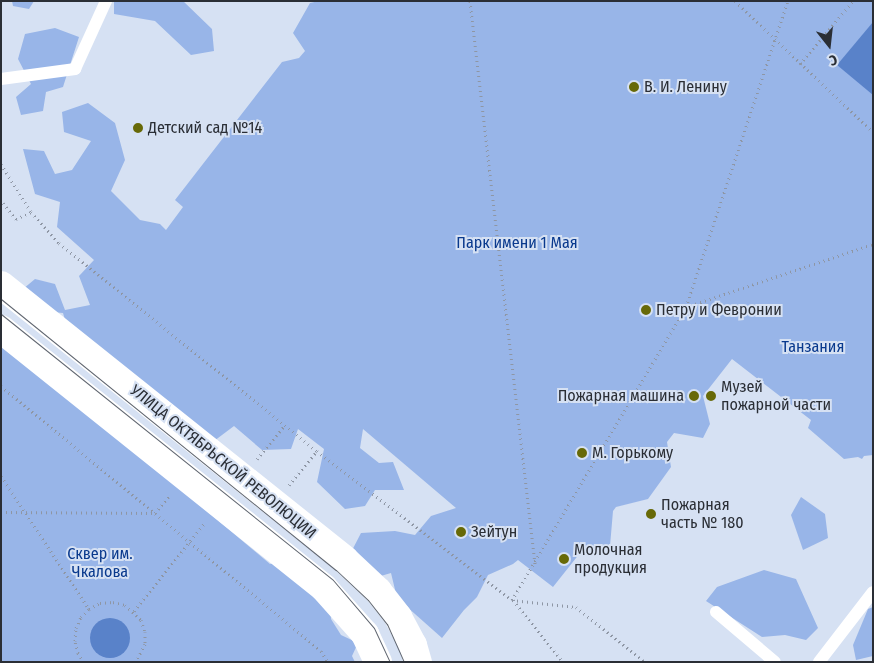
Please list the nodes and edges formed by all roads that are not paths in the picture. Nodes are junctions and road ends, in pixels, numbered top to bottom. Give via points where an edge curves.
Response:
1 (106, 1) edge
2 (1, 79) edge
3 (1, 285) edge
4 (1, 329) edge
5 (873, 592) edge
6 (716, 612) dead end
7 (420, 656) edge
8 (379, 659) edge
9 (775, 662) edge
10 (819, 662) edge

1 - 2 lane via 75,69
3 - 7 main road, УЛИЦА ОКТЯБРЬСКОЙ РЕВОЛЮЦИИ via 345,560 378,591 398,617
4 - 8 main road via 324,588 365,634
5 - 10 lane
6 - 9 lane

